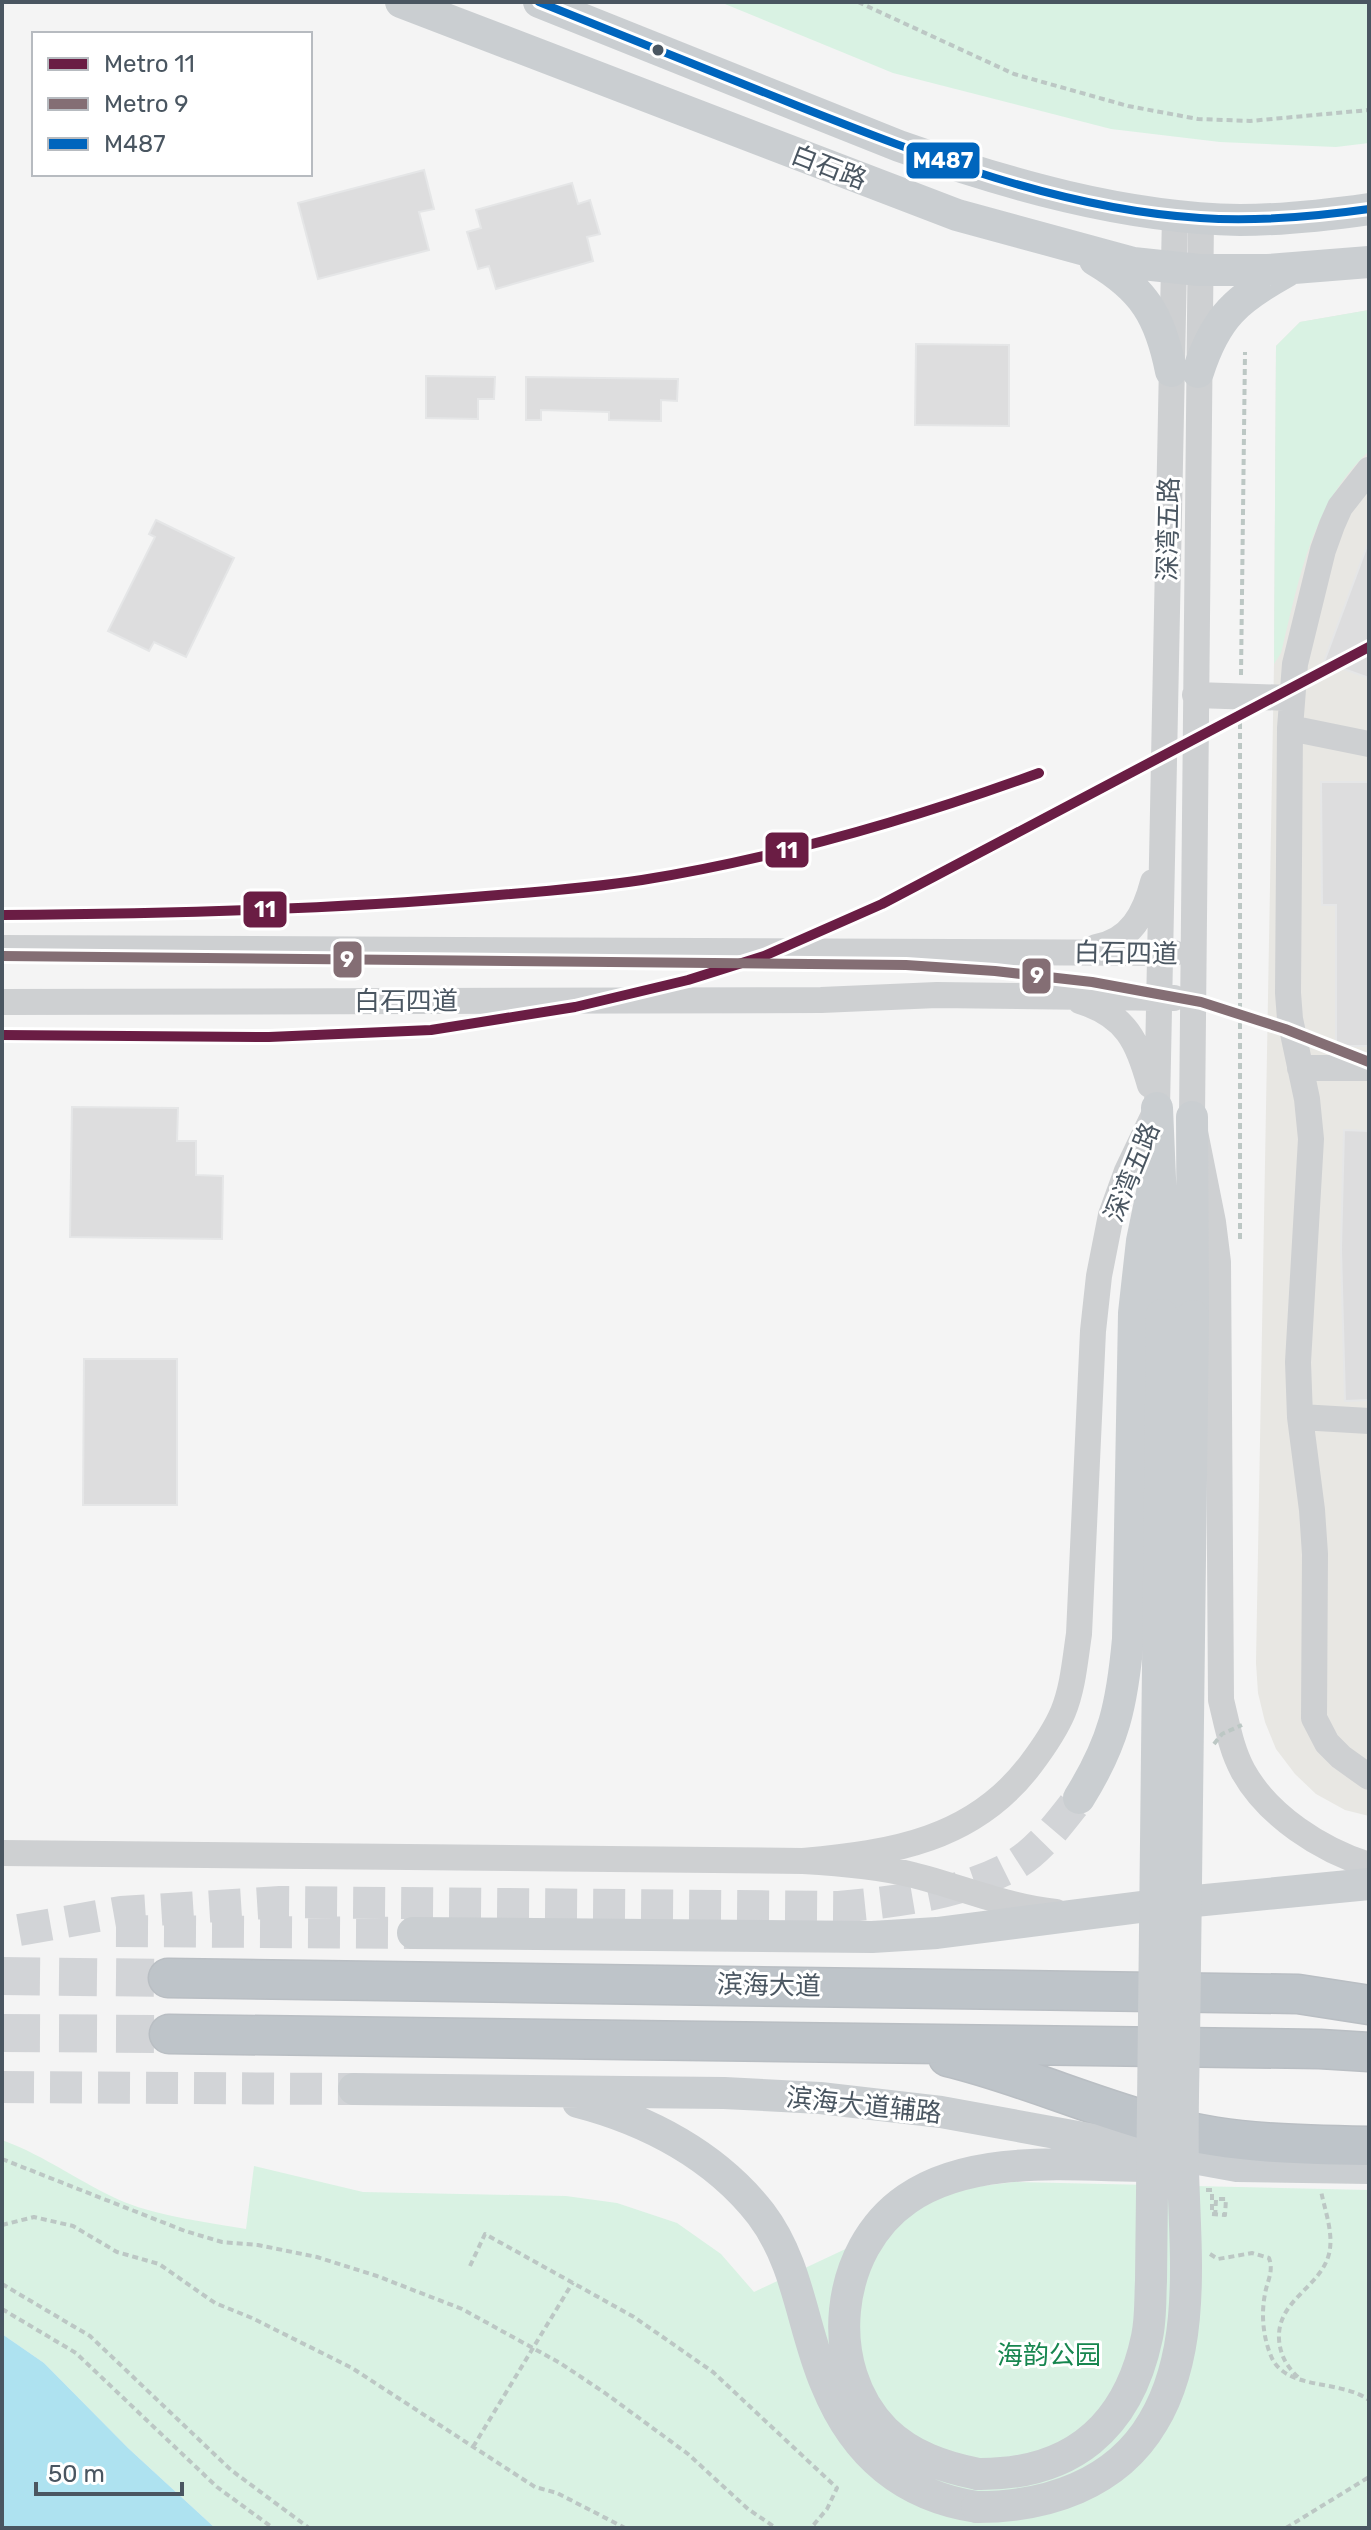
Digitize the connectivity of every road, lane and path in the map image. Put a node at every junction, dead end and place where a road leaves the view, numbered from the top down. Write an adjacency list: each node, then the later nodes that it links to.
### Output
1 (401, 2): 7 (main road, 白石路)
2 (539, 2): 6 (main road, 白石路)
3 (858, 2): 4 (path)
4 (1369, 110)
5 (1369, 209): 6 (main road, 白石路)
6 (1188, 216): 9 (street, 深湾五路)
7 (1075, 248): 9 (main road, 白石路); 12 (main road)
8 (1369, 262): 10 (main road, 白石路)
9 (1186, 268): 10 (main road, 白石路); 12 (street, 深湾五路)
10 (1291, 268): 12 (main road)
11 (1245, 352): 15 (path)
12 (1184, 372): 14 (street, 深湾五路); 19 (street, 深湾五路)
13 (1369, 470): 16 (street)
14 (1195, 695): 15 (street); 23 (street, 深湾五路)
15 (1240, 696): 16 (street); 33 (path)
16 (1292, 698): 17 (street)
17 (1290, 728): 18 (street); 28 (street)
18 (1363, 742)
19 (1161, 851): 21 (street); 22 (street, 深湾五路)
20 (2, 948): 21 (street, 白石四道)
21 (1072, 952): 22 (street, 白石四道)
22 (1160, 953): 23 (street, 白石四道); 25 (street, 深湾五路)
23 (1194, 953): 26 (street, 深湾五路)
24 (1066, 996): 25 (street, 白石四道); 27 (street, 白石四道); 30 (street)
25 (1159, 998): 26 (street, 白石四道); 30 (street, 深湾五路)
26 (1193, 999): 31 (street, 深湾五路)
27 (2, 1002)
28 (1300, 1068): 29 (street); 35 (street)
29 (1369, 1068)
30 (1157, 1108): 32 (main road); 40 (street, 深湾五路)
31 (1192, 1117): 34 (main road); 41 (street, 深湾五路)
32 (1159, 1159): 34 (main road); 38 (main road)
33 (1240, 1239)
34 (1178, 1316): 51 (main road, bridge); 55 (main road, bridge)
35 (1300, 1417): 36 (street); 37 (street)
36 (1369, 1421)
37 (1369, 1777)
38 (1079, 1798)
39 (2, 1853): 40 (street)
40 (803, 1861): 43 (street)
41 (1369, 1865)
42 (1369, 1884): 43 (main road)
43 (1080, 1915): 44 (main road)
44 (413, 1933)
45 (168, 1978): 46 (highway, 滨海大道)
46 (1369, 2005)
47 (169, 2034): 48 (highway)
48 (874, 2042): 49 (highway); 52 (highway)
49 (1369, 2052)
50 (354, 2089): 51 (main road, 滨海大道辅路)
51 (512, 2091): 55 (main road, 滨海大道辅路)
52 (1369, 2146)
53 (2, 2159): 64 (path)
54 (1369, 2168): 55 (main road, 滨海大道辅路)
55 (1229, 2178): 57 (path)
56 (1321, 2191): 65 (path)
57 (1215, 2219)
58 (2, 2225): 67 (path)
59 (1208, 2252): 65 (path)
60 (470, 2266): 61 (path)
61 (573, 2282): 64 (path); 73 (path)
62 (2, 2284): 70 (path)
63 (2, 2309): 69 (path)
64 (533, 2348): 67 (path); 72 (path)
65 (1301, 2380): 66 (path)
66 (1369, 2400)
67 (473, 2447): 71 (path)
68 (1369, 2477): 74 (path)
69 (273, 2528)
70 (309, 2528)
71 (625, 2528)
72 (776, 2528)
73 (811, 2528)
74 (1286, 2528)

